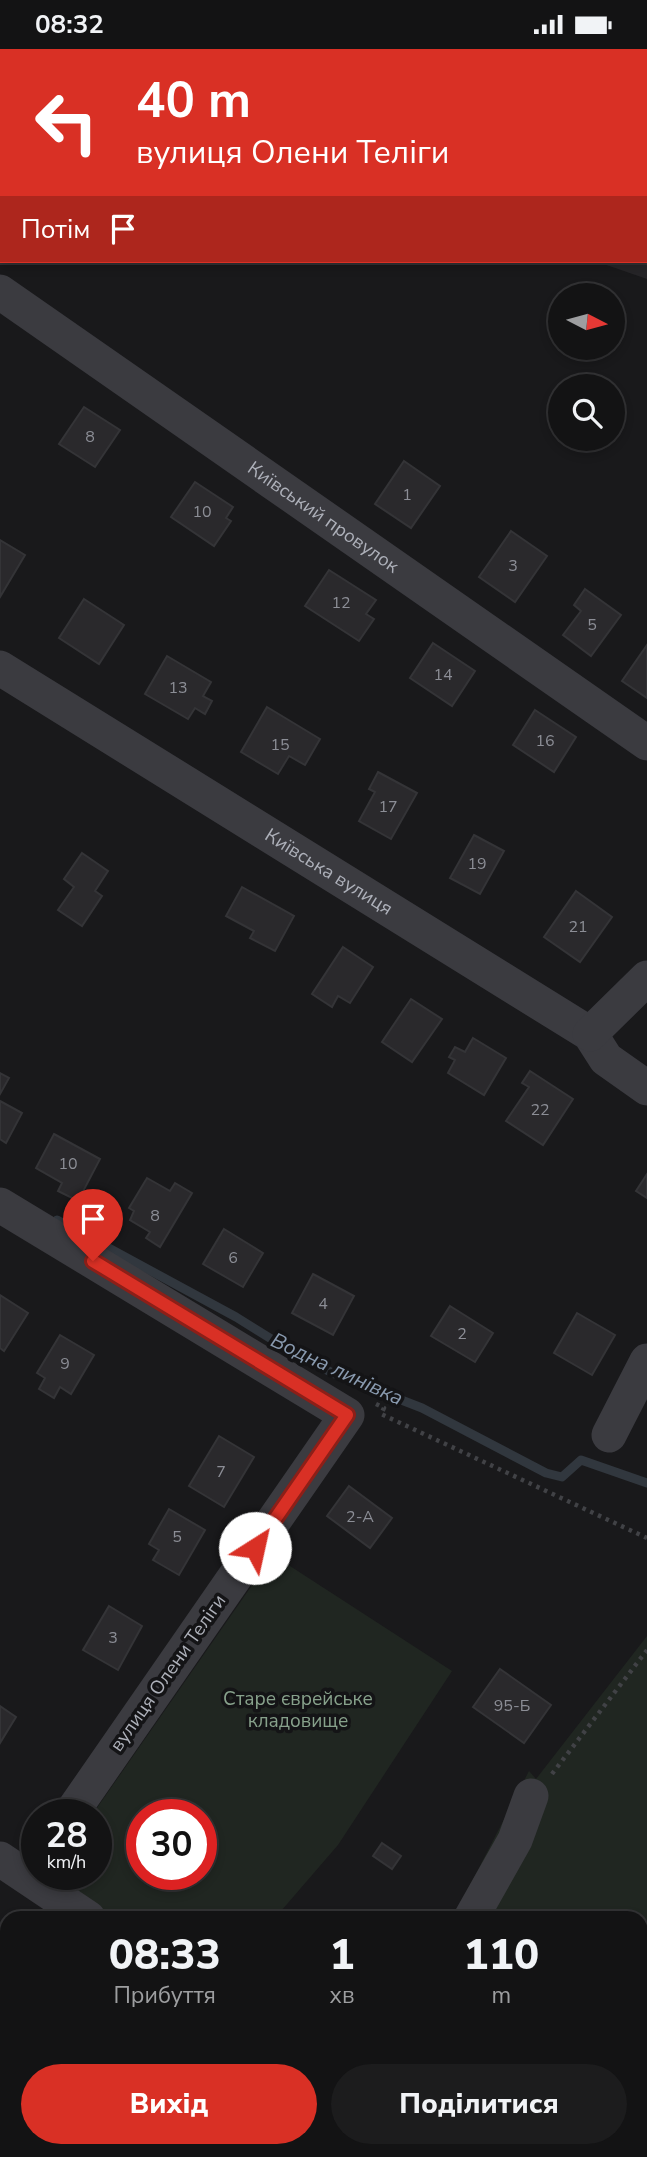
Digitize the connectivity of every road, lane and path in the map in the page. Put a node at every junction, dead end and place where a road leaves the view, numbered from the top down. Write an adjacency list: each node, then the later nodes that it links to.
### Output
1 (0, 292): 3 (street, Київський провулок)
2 (0, 669): 5 (street, Київська вулиця)
3 (647, 743)
4 (647, 978): 5 (street)
5 (590, 1034): 6 (street, Київська вулиця)
6 (647, 1088)
7 (0, 1205): 9 (street)
8 (647, 1361): 10 (street)
9 (347, 1415): 11 (path); 14 (street, вулиця Олени Теліги)
10 (609, 1435)
11 (647, 1538)
12 (647, 1650): 13 (path)
13 (531, 1796): 17 (street)
14 (81, 1799)
15 (52, 1890): 16 (street)
16 (79, 1911)
17 (475, 1911)

